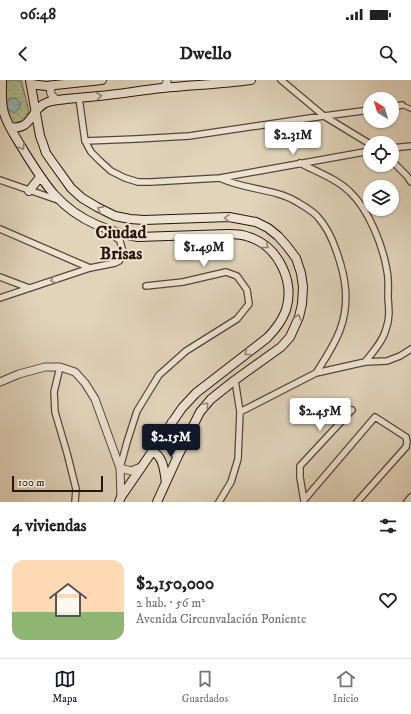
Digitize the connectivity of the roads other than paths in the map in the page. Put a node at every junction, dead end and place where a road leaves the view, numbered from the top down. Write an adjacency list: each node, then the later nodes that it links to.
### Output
1 (2, 80): 12 (main road)
2 (102, 80): 8 (main road)
3 (167, 80): 9 (street)
4 (251, 80): 6 (main road)
5 (281, 80): 19 (street)
6 (232, 81): 9 (main road)
7 (30, 82): 8 (main road); 16 (main road)
8 (53, 85): 11 (street)
9 (163, 88): 10 (main road, one-way to 9)
10 (79, 98): 11 (main road); 21 (street)
11 (57, 100): 16 (main road)
12 (1, 101): 18 (main road)
13 (399, 106): 14 (street)
14 (402, 106): 15 (street)
15 (411, 109)
16 (36, 111): 20 (main road); 45 (main road, one-way to 16)
17 (363, 111): 19 (street)
18 (2, 113): 20 (main road)
19 (324, 116): 21 (street); 22 (street)
20 (10, 127): 28 (main road, one-way to 28)
21 (85, 140): 29 (street)
22 (363, 140)
23 (411, 146): 24 (street)
24 (399, 147)
25 (363, 152): 26 (street)
26 (300, 163): 29 (street); 42 (street)
27 (399, 168): 31 (street)
28 (40, 177): 32 (main road); 33 (main road)
29 (220, 178): 44 (street)
30 (0, 180): 32 (street)
31 (411, 182)
32 (29, 191): 33 (street)
33 (58, 200): 35 (main road)
34 (0, 229): 36 (street)
35 (107, 230): 36 (street); 49 (main road, one-way to 49)
36 (90, 268): 39 (street, one-way to 39)
37 (0, 277): 39 (street)
38 (146, 286): 52 (street)
39 (30, 288): 40 (street)
40 (0, 298)
41 (411, 349): 42 (street)
42 (365, 362): 44 (street)
43 (60, 367): 46 (street); 52 (street); 58 (street)
44 (316, 373): 48 (street)
45 (235, 380): 48 (street); 51 (main road, one-way to 45)
46 (0, 382)
47 (352, 410): 57 (street)
48 (240, 412): 60 (street)
49 (172, 422): 50 (main road); 51 (main road)
50 (152, 451): 53 (main road); 54 (main road)
51 (177, 458): 54 (main road)
52 (120, 468): 53 (street); 56 (street)
53 (141, 468): 56 (main road)
54 (166, 482): 59 (main road)
55 (411, 497): 62 (street)
56 (120, 500)
57 (305, 501): 61 (street)
58 (75, 502)
59 (157, 502)
60 (219, 502)
61 (357, 502)
62 (406, 502)

